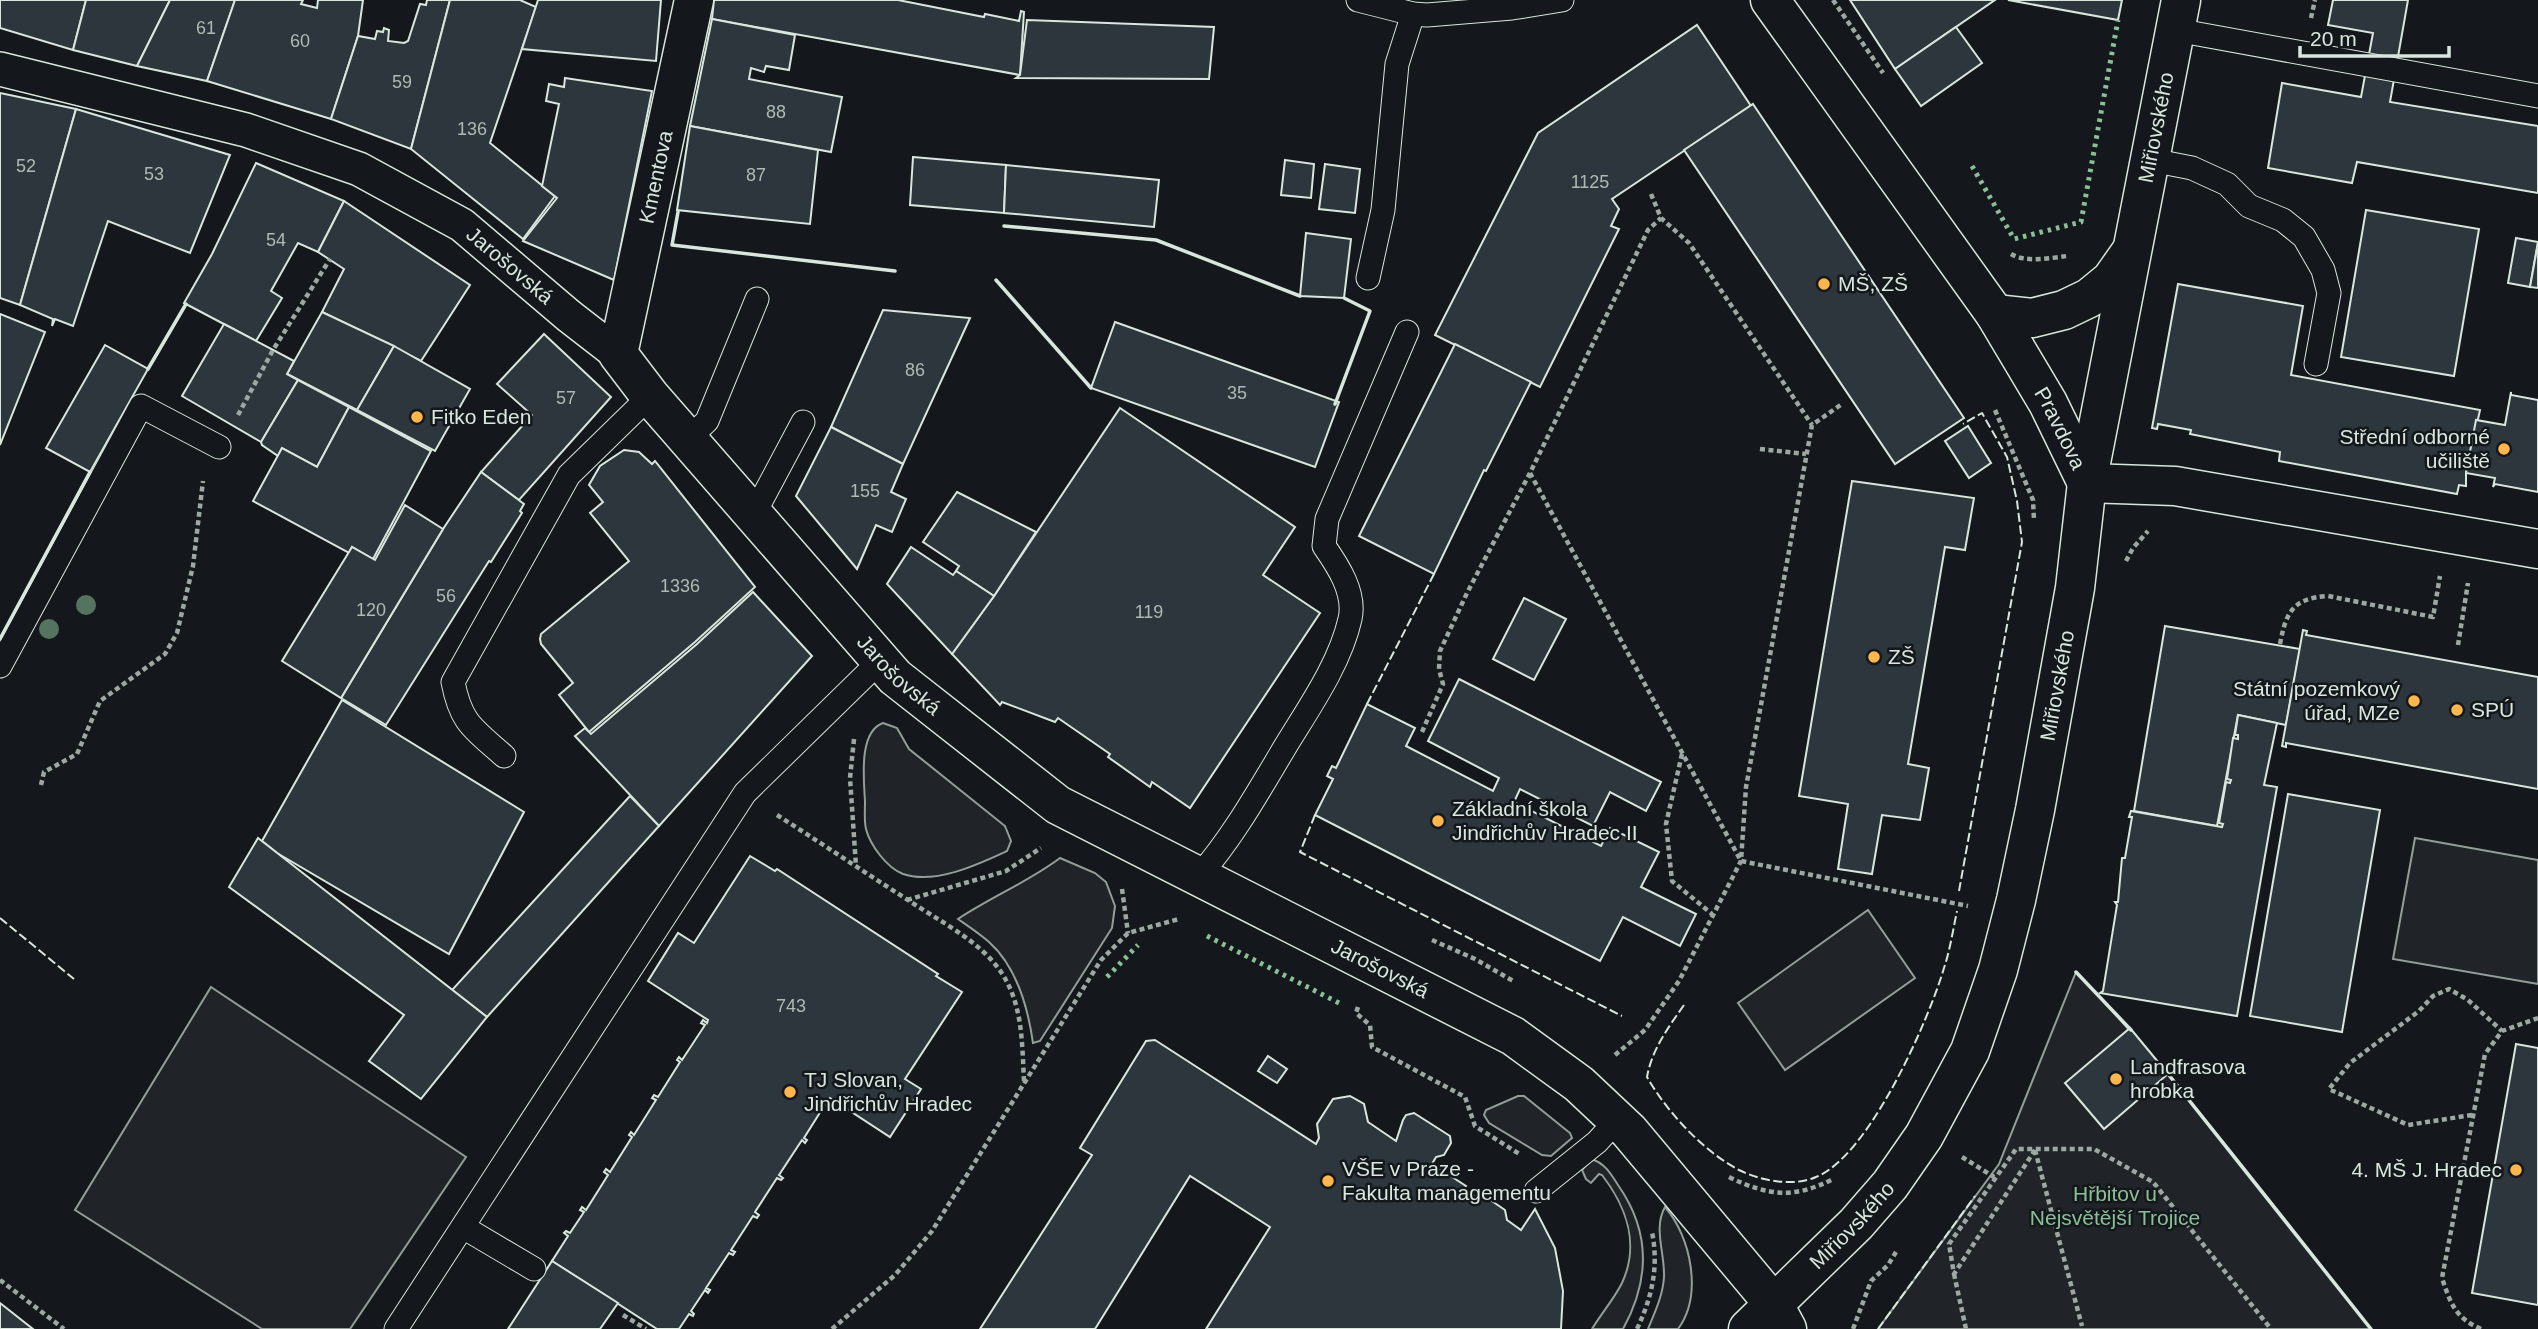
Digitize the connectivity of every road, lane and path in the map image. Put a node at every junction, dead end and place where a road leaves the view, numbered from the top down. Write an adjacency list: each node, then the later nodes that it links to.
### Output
1 (694, 0): 20 (street, Kmentova)
2 (1358, 0): 5 (lane)
3 (1562, 0): 5 (lane)
4 (1770, 0): 18 (street, Pravdova)
5 (1408, 7): 16 (lane)
6 (2179, 15): 8 (lane); 9 (street, Miřiovského)
7 (0, 69): 20 (street, Jarošovská)
8 (2538, 96)
9 (2151, 160): 12 (street, Miřiovského); 21 (lane)
10 (1651, 194): 11 (path)
11 (1661, 218): 26 (path); 31 (path)
12 (2133, 249): 18 (street); 32 (street, Miřiovského)
13 (2076, 250): 14 (path)
14 (2014, 256)
15 (330, 259): 28 (path)
16 (1368, 278)
17 (757, 299): 27 (lane)
18 (1996, 314): 32 (street, Pravdova)
19 (1408, 332): 52 (lane)
20 (618, 354): 22 (street, Jarošovská)
21 (2316, 364)
22 (650, 396): 27 (street, Jarošovská); 46 (lane)
23 (1842, 404): 26 (path)
24 (1994, 407): 34 (path)
25 (803, 422): 33 (lane)
26 (1812, 425): 30 (path)
27 (688, 439): 33 (street, Jarošovská)
28 (219, 447): 42 (lane); 47 (path)
29 (1760, 449): 30 (path)
30 (1806, 454): 50 (path)
31 (1530, 473): 44 (path); 45 (path)
32 (2087, 483): 36 (street, Pravdova); 78 (street, Miřiovského)
33 (754, 514): 43 (street, Jarošovská)
34 (2034, 522)
35 (2157, 526): 37 (path)
36 (2538, 549)
37 (2124, 565)
38 (2440, 576): 40 (path)
39 (2479, 585): 41 (path)
40 (2280, 644)
41 (2458, 645)
42 (0, 666)
43 (871, 670): 48 (lane); 51 (path); 52 (street, Jarošovská)
44 (1422, 732)
45 (1682, 753): 50 (path); 56 (path)
46 (504, 756)
47 (41, 785)
48 (744, 793): 51 (path); 72 (lane)
49 (1044, 846): 54 (path)
50 (1741, 861): 55 (path); 56 (path)
51 (856, 866): 54 (path)
52 (1199, 876): 65 (street, Jarošovská)
53 (1121, 883): 58 (path)
54 (907, 900): 63 (path)
55 (1972, 907)
56 (1712, 914): 62 (path)
57 (1188, 916): 58 (path)
58 (1128, 933): 63 (path)
59 (1360, 1003): 68 (path)
60 (2538, 1017): 61 (path)
61 (2502, 1031): 64 (path); 64 (path)
62 (1615, 1055)
63 (1024, 1082): 83 (path)
64 (2472, 1115): 88 (path)
65 (1617, 1120): 68 (lane); 78 (street, Jarošovská)
66 (2035, 1150): 69 (path); 75 (path); 79 (path); 87 (path)
67 (1958, 1155): 69 (path)
68 (1556, 1176): 70 (lane)
69 (1994, 1178): 75 (path)
70 (1536, 1191)
71 (1651, 1226): 84 (path)
72 (463, 1227): 74 (lane); 81 (lane)
73 (1888, 1265): 85 (path)
74 (534, 1269)
75 (1954, 1274): 86 (path)
76 (0, 1280): 80 (path)
77 (623, 1315): 82 (path)
78 (1769, 1320)
79 (2082, 1326)
80 (64, 1329)
81 (396, 1329)
82 (646, 1329)
83 (832, 1329)
84 (1637, 1329)
85 (1853, 1329)
86 (1966, 1329)
87 (2271, 1329)
88 (2481, 1329)

